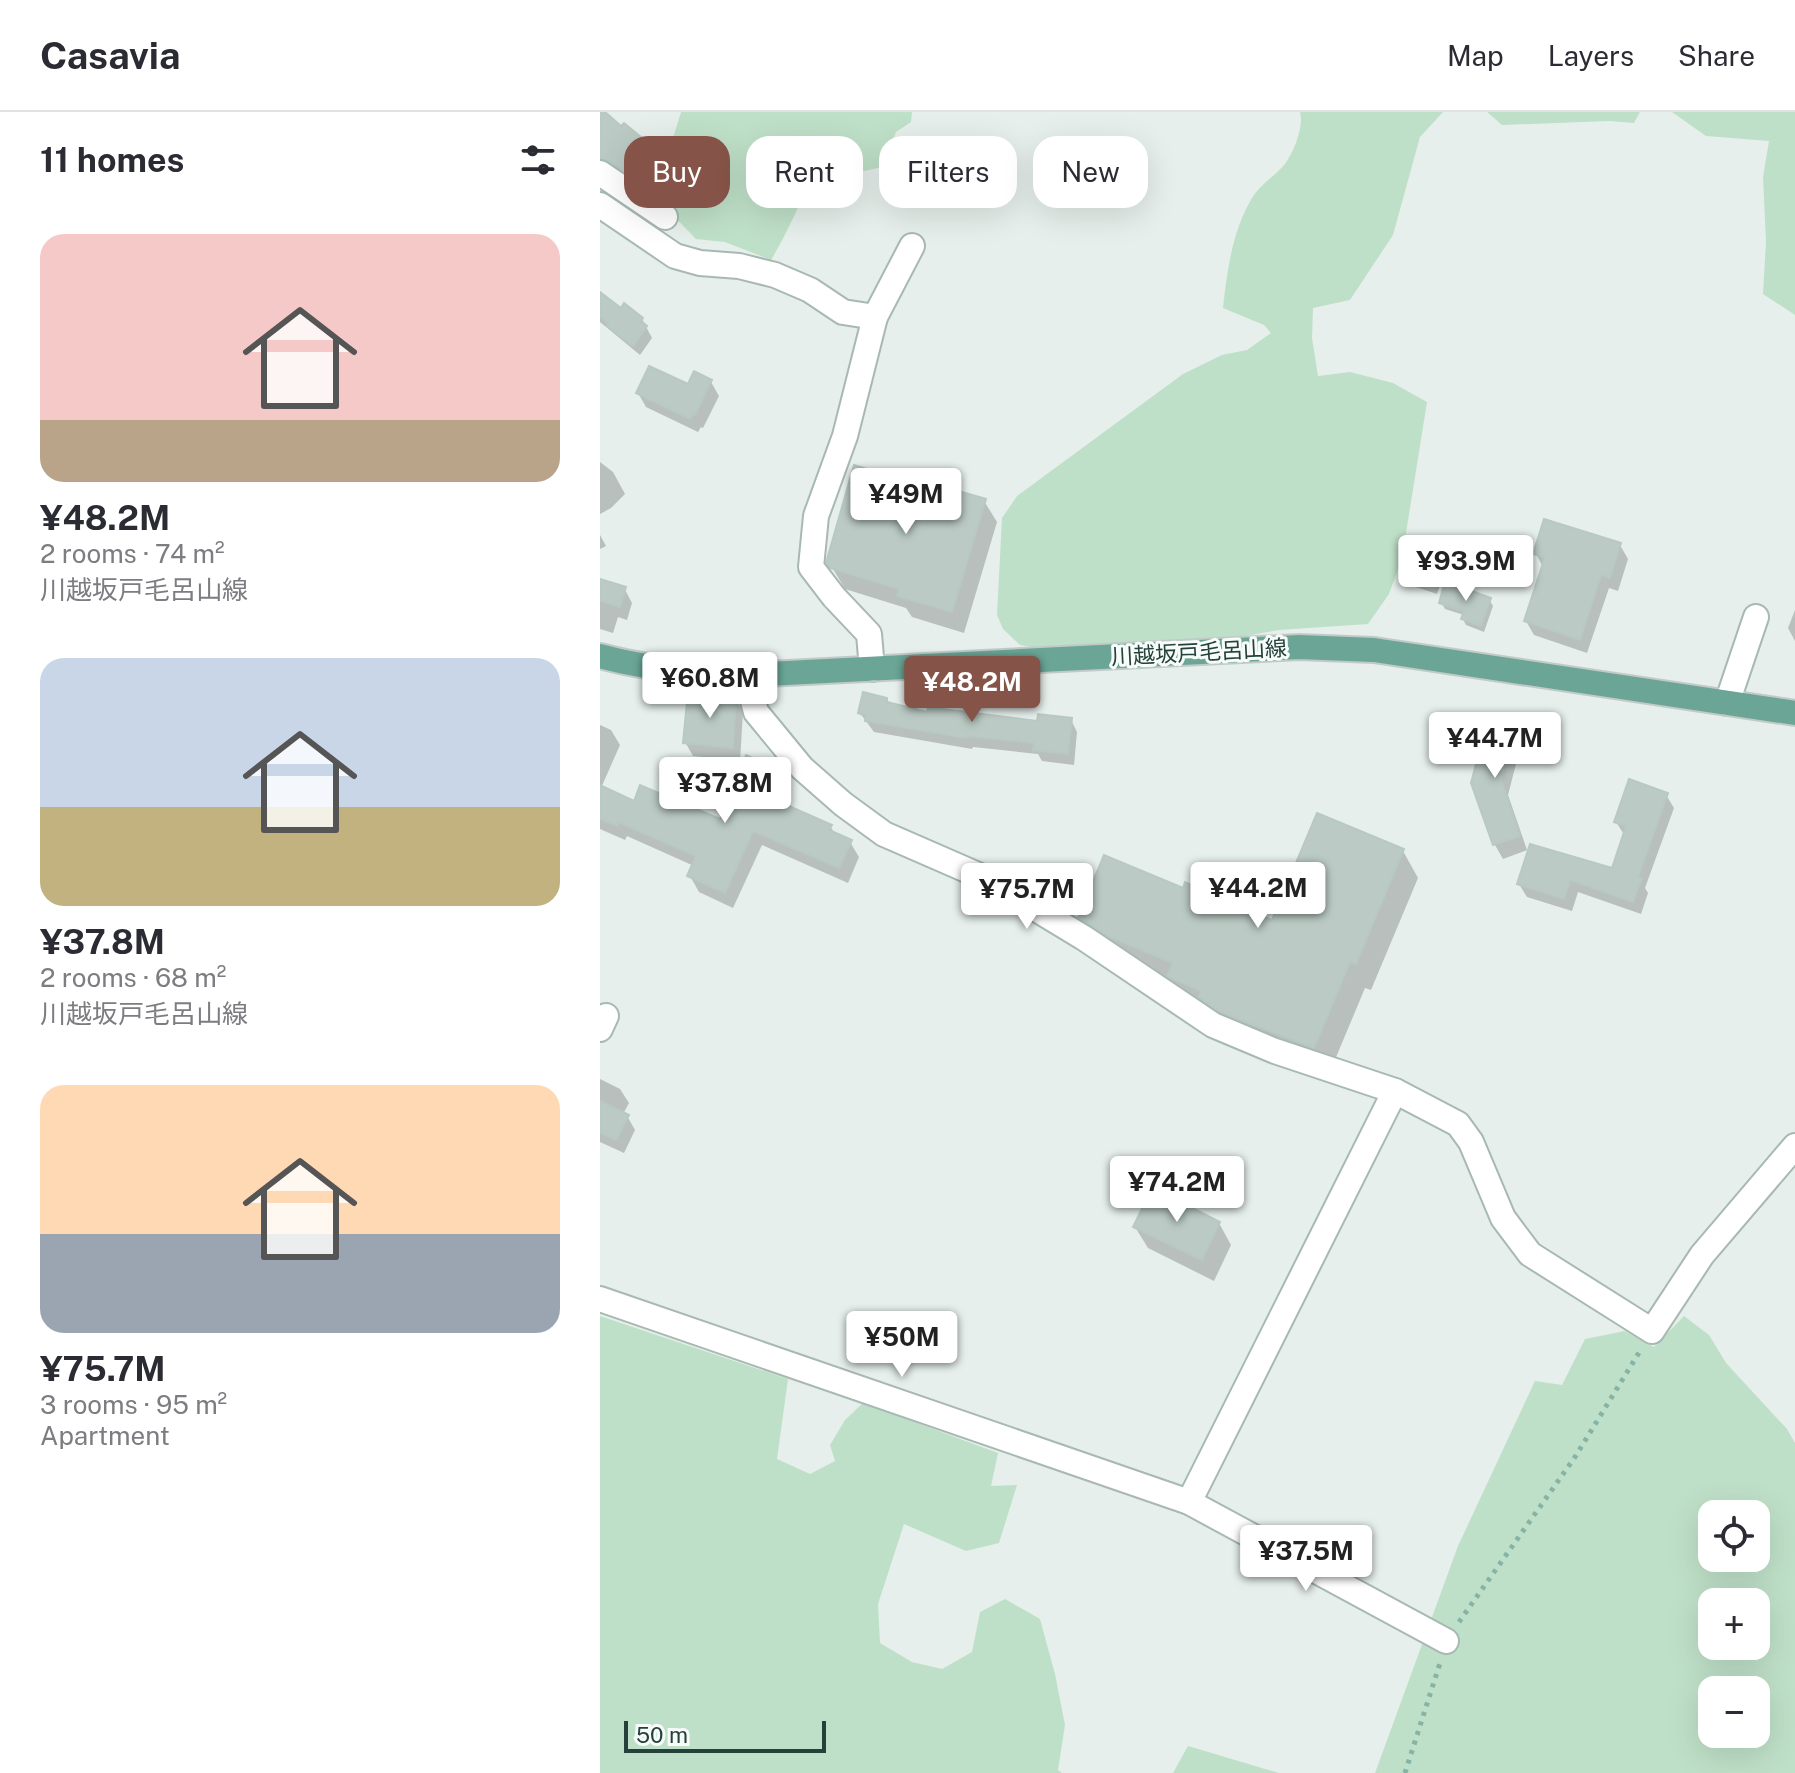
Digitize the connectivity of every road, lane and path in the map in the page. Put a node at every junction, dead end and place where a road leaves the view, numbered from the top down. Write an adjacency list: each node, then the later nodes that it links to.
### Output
1 (600, 173): 3 (street)
2 (600, 205): 5 (street)
3 (665, 217)
4 (912, 246): 5 (street)
5 (875, 317): 8 (street)
6 (1756, 617): 10 (street)
7 (600, 656): 9 (main road, 川越坂戸毛呂山線)
8 (872, 669): 9 (main road, 川越坂戸毛呂山線); 10 (main road, 川越坂戸毛呂山線)
9 (746, 675): 12 (street)
10 (1727, 703): 11 (main road, 川越坂戸毛呂山線)
11 (1795, 713)
12 (1395, 1091): 15 (street); 16 (street)
13 (1795, 1146): 15 (street)
14 (600, 1299): 16 (street)
15 (1652, 1331): 17 (path)
16 (1189, 1502): 17 (street)
17 (1446, 1641): 18 (path)
18 (1405, 1773)

